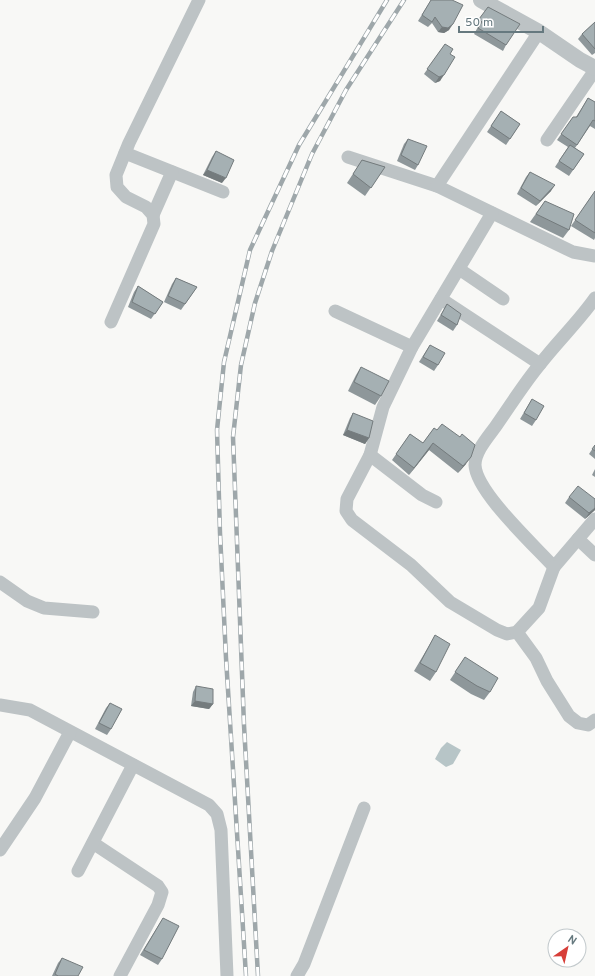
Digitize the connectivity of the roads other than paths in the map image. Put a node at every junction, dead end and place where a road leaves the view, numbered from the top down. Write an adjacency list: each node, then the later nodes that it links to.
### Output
1 (199, 0): 7 (street)
2 (481, 0): 3 (street)
3 (498, 4): 4 (street)
4 (539, 32): 5 (street); 10 (street)
5 (595, 69): 6 (street)
6 (548, 140)
7 (125, 153): 9 (street); 13 (street)
8 (348, 157): 10 (street)
9 (172, 172): 11 (street); 13 (street)
10 (437, 186): 12 (street)
11 (222, 192)
12 (492, 214): 14 (street); 15 (street)
13 (153, 215): 20 (street)
14 (595, 256)
15 (459, 269): 17 (street); 18 (street)
16 (595, 298): 22 (street)
17 (441, 299): 21 (street); 22 (street)
18 (503, 299)
19 (334, 311): 21 (street)
20 (111, 322)
21 (412, 347): 23 (street)
22 (540, 364): 28 (street)
23 (370, 455): 24 (street); 31 (street)
24 (436, 502)
25 (595, 519): 26 (street)
26 (578, 538): 27 (street); 28 (street)
27 (595, 555)
28 (554, 567): 31 (street)
29 (0, 582): 30 (street)
30 (92, 612)
31 (518, 632): 33 (street)
32 (0, 705): 34 (street)
33 (595, 720)
34 (70, 732): 35 (street); 38 (street)
35 (133, 765): 37 (street); 41 (street)
36 (364, 808): 42 (street)
37 (93, 843): 39 (street); 40 (street)
38 (0, 850)
39 (78, 871)
40 (120, 976)
41 (227, 976)
42 (298, 976)

